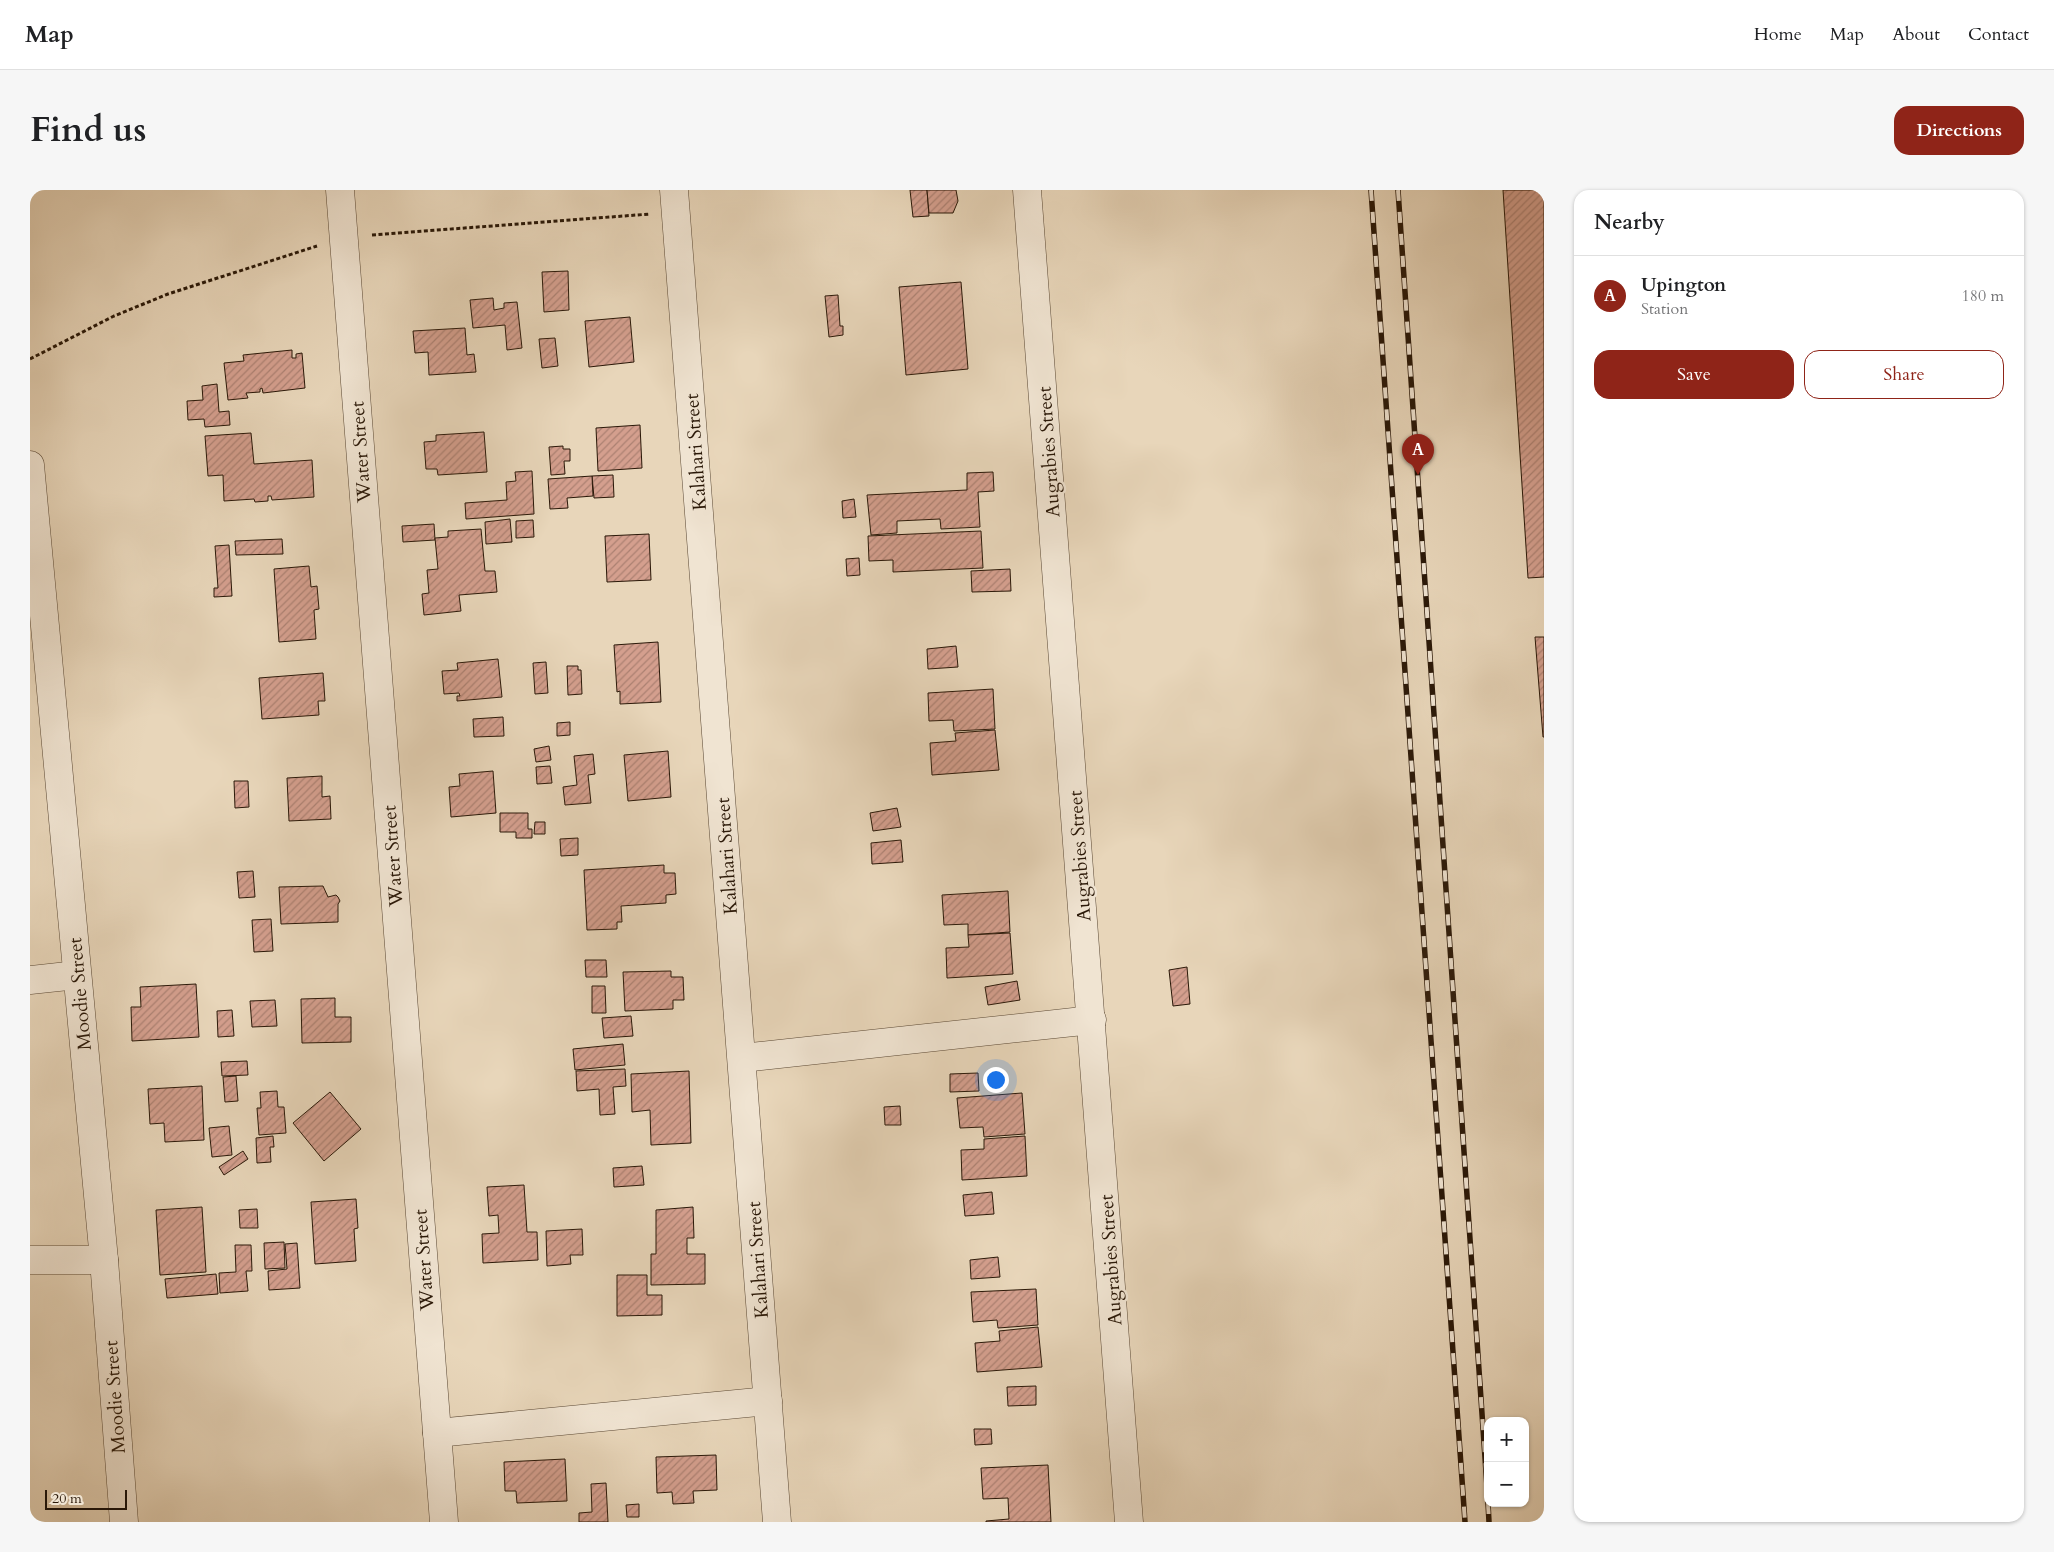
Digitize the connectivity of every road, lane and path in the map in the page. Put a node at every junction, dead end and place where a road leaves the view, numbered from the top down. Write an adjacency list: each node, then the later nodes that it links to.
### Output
1 (340, 190): 12 (street, Water Street)
2 (674, 190): 8 (street, Kalahari Street)
3 (1027, 190): 7 (street, Augrabies Street)
4 (30, 465): 5 (street, Moodie Street)
5 (77, 975): 6 (street); 10 (street, Moodie Street)
6 (30, 980)
7 (1092, 1020): 8 (street); 16 (street, Augrabies Street)
8 (742, 1058): 11 (street, Kalahari Street)
9 (30, 1260): 10 (street)
10 (104, 1260): 13 (street, Moodie Street)
11 (768, 1401): 12 (street); 15 (street, Kalahari Street)
12 (437, 1432): 14 (street, Water Street)
13 (124, 1522)
14 (444, 1522)
15 (777, 1522)
16 (1129, 1522)

